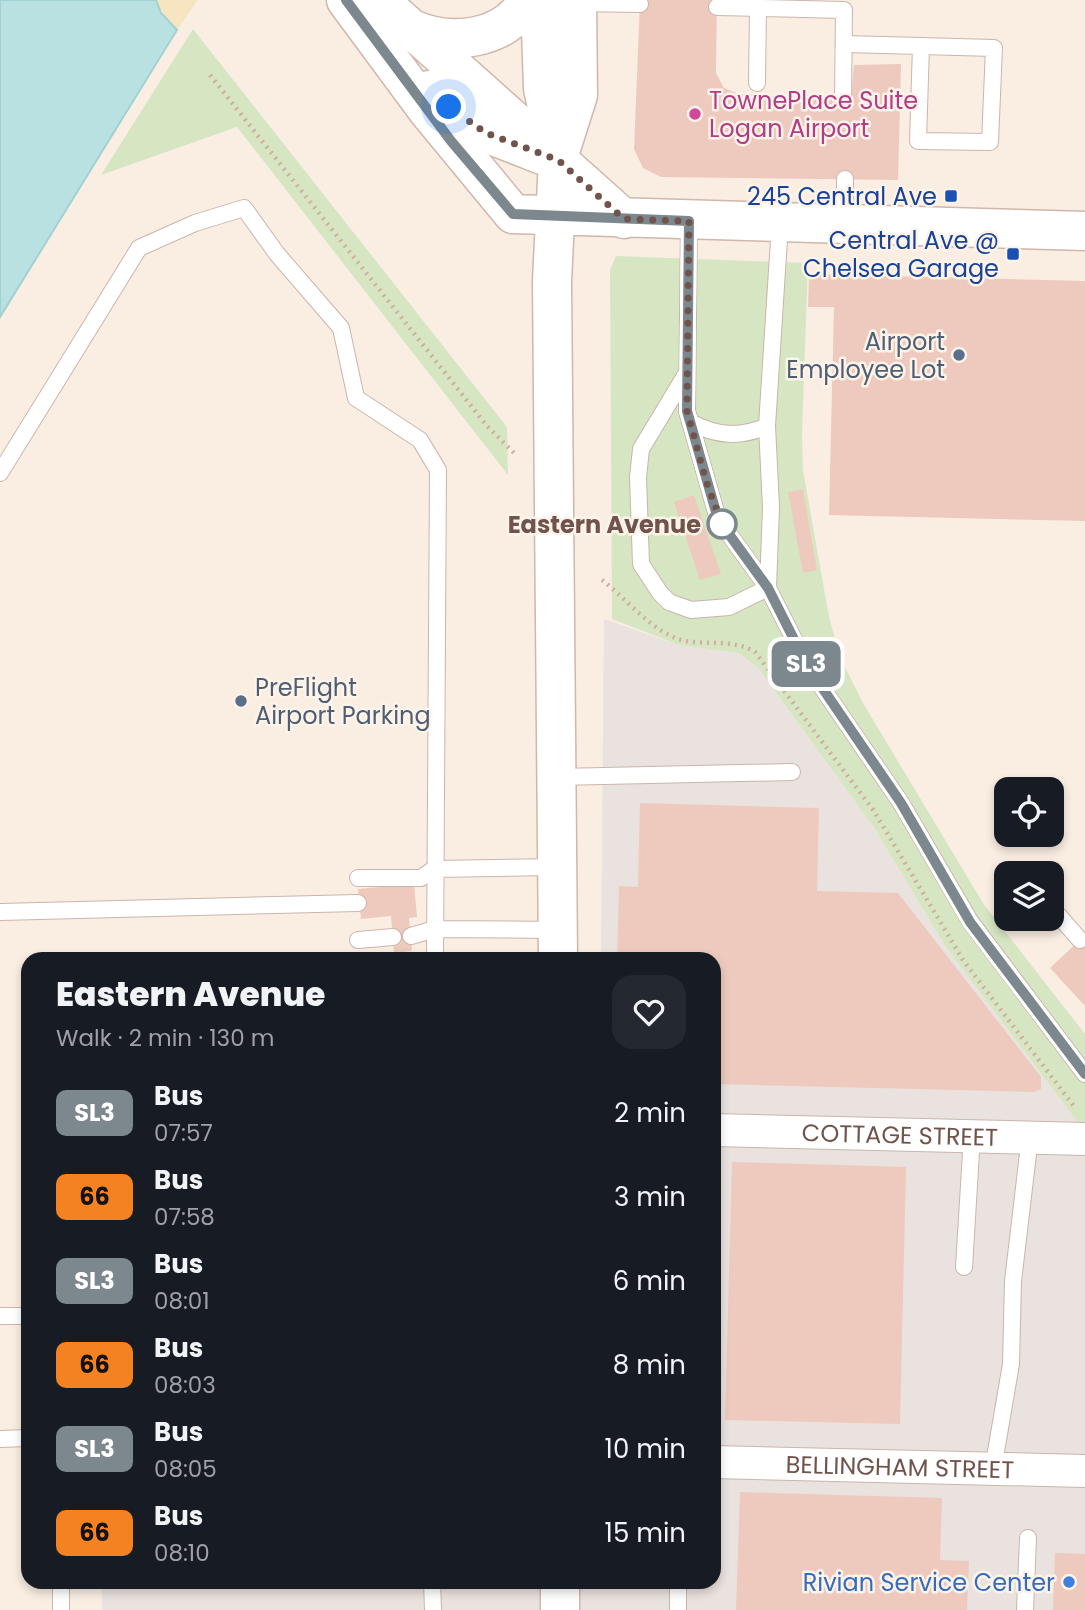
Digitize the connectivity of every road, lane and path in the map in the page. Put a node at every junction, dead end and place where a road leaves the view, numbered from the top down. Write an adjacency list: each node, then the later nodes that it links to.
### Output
1 (346, 0): 10 (main road)
2 (379, 0): 9 (main road)
3 (528, 0): 9 (main road)
4 (540, 0): 16 (main road)
5 (577, 1): 6 (lane); 16 (main road)
6 (640, 4)
7 (717, 6): 8 (lane)
8 (758, 8): 11 (lane); 14 (lane)
9 (409, 28): 16 (main road)
10 (372, 37): 16 (main road); 18 (main road)
11 (844, 44): 12 (lane); 15 (lane)
12 (921, 46): 12 (lane)
13 (210, 75): 27 (path)
14 (757, 83)
15 (843, 100)
16 (558, 160): 18 (main road); 19 (main road)
17 (845, 179): 22 (lane)
18 (555, 216): 19 (main road); 32 (main road)
19 (624, 219): 20 (main road)
20 (689, 221): 21 (main road); 24 (lane)
21 (780, 224): 22 (main road); 26 (lane)
22 (845, 225): 23 (main road)
23 (1085, 232)
24 (687, 374): 25 (lane); 30 (lane)
25 (690, 422): 26 (lane); 30 (lane)
26 (767, 426): 30 (lane)
27 (515, 454)
28 (0, 473): 34 (lane)
29 (602, 580): 47 (path)
30 (768, 588): 46 (lane)
31 (792, 772): 32 (lane)
32 (558, 778): 33 (main road)
33 (558, 867): 34 (lane); 44 (main road)
34 (434, 869): 35 (lane); 39 (lane)
35 (358, 878)
36 (358, 903): 37 (lane)
37 (0, 912)
38 (1064, 922): 43 (lane)
39 (435, 929): 40 (lane); 44 (lane); 45 (lane)
40 (411, 936)
41 (393, 937): 42 (lane)
42 (358, 940)
43 (1080, 940)
44 (558, 944)
45 (436, 952)
46 (1085, 1074)
47 (1083, 1127): 50 (street, COTTAGE STREET)
48 (721, 1130): 49 (street, COTTAGE STREET)
49 (972, 1136): 50 (street, COTTAGE STREET); 51 (lane)
50 (1030, 1137): 57 (lane)
51 (964, 1267)
52 (0, 1316): 53 (lane)
53 (21, 1316)
54 (21, 1438): 55 (lane)
55 (0, 1439)
56 (721, 1462): 57 (street, BELLINGHAM STREET)
57 (993, 1469): 58 (street, BELLINGHAM STREET)
58 (1085, 1471)
59 (1028, 1538): 68 (lane)
60 (61, 1589): 64 (lane)
61 (432, 1589): 65 (lane)
62 (560, 1589): 66 (main road)
63 (678, 1589): 67 (lane)
64 (61, 1610)
65 (433, 1610)
66 (560, 1610)
67 (678, 1610)
68 (1025, 1610)

